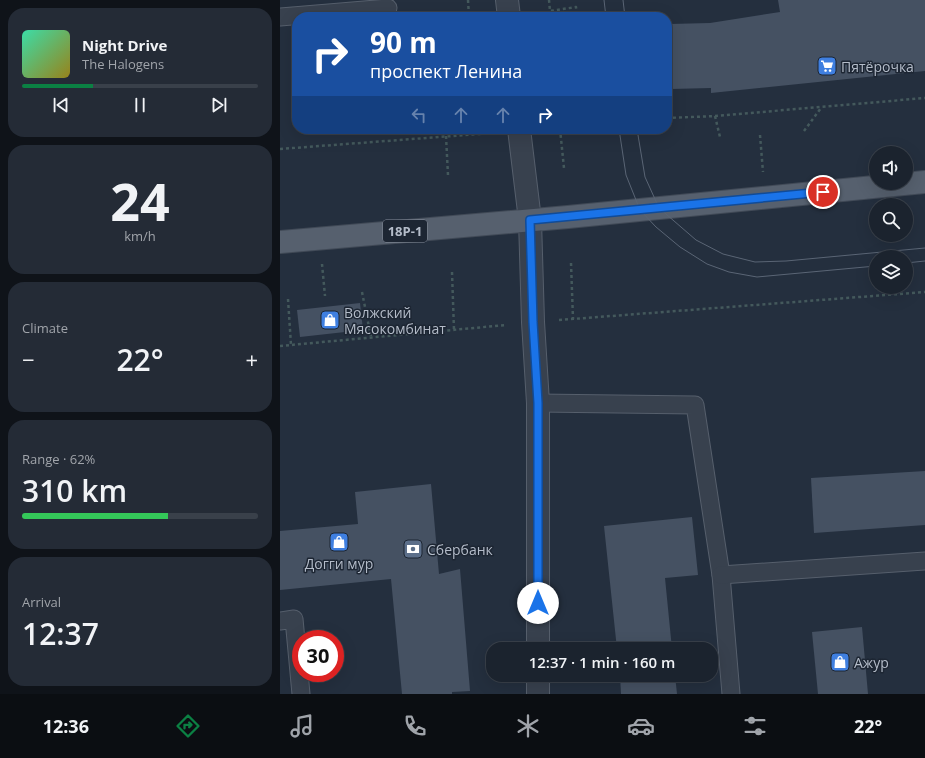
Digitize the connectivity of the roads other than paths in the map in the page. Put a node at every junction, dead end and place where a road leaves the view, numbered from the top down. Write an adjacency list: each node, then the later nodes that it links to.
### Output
1 (507, 0): 5 (street)
2 (348, 6): 3 (lane); 4 (lane)
3 (388, 8)
4 (311, 12)
5 (508, 12)
6 (292, 15): 7 (lane)
7 (280, 17)
8 (520, 134): 10 (street)
9 (925, 182): 10 (main road, 18Р-1)
10 (530, 220): 11 (main road, 18Р-1); 12 (street)
11 (280, 242)
12 (538, 403): 14 (lane); 16 (street)
13 (925, 561): 14 (lane)
14 (721, 575): 20 (lane)
15 (280, 621): 18 (lane)
16 (538, 642)
17 (538, 682): 19 (street)
18 (301, 694)
19 (538, 694)
20 (731, 694)

